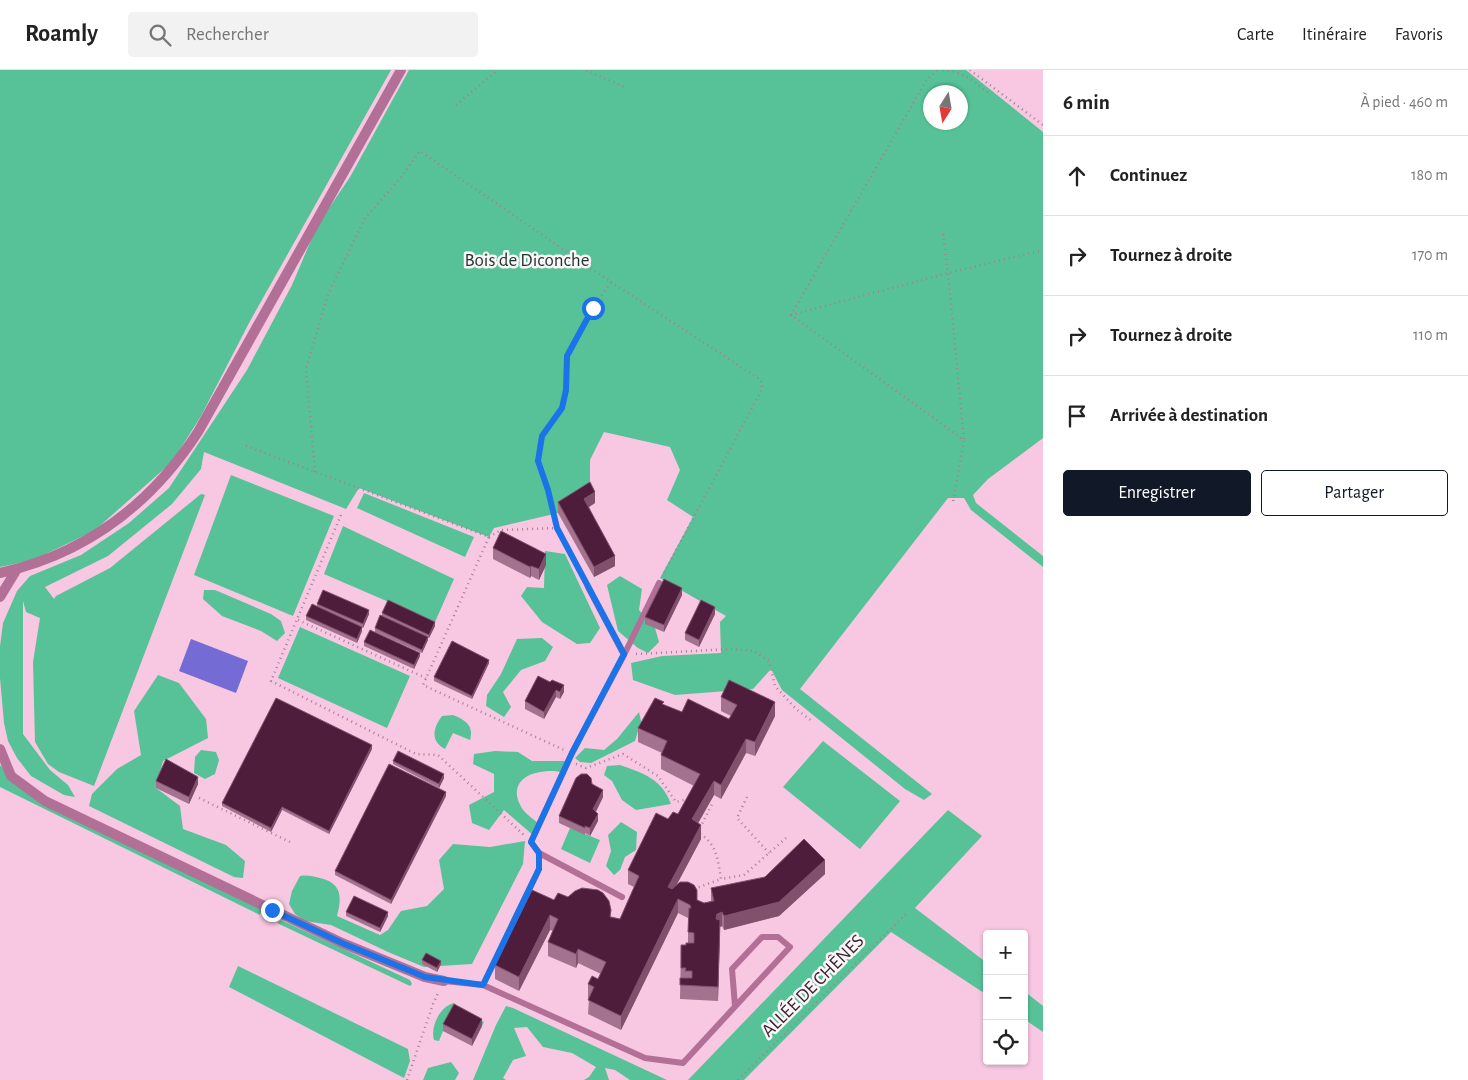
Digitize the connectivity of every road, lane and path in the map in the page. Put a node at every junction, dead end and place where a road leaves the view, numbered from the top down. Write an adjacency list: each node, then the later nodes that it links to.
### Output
1 (400, 70): 23 (street)
2 (498, 70): 9 (path)
3 (586, 70): 7 (path)
4 (938, 70): 15 (path)
5 (943, 70): 8 (path)
6 (970, 70): 10 (path)
7 (624, 87)
8 (991, 95)
9 (456, 105)
10 (1043, 125)
11 (943, 234): 13 (path)
12 (1043, 250): 13 (path)
13 (948, 273): 15 (path); 16 (path)
14 (611, 282): 18 (path); 21 (path); 25 (path)
15 (791, 314): 16 (path)
16 (964, 440): 19 (path)
17 (246, 446): 18 (path)
18 (315, 472): 22 (path)
19 (953, 502)
20 (341, 515): 28 (path)
21 (557, 528): 22 (path); 26 (path)
22 (488, 537): 30 (path)
23 (17, 569): 24 (street); 27 (street)
24 (0, 573)
25 (659, 583): 29 (lane)
26 (588, 586): 29 (lane)
27 (0, 597)
28 (297, 620): 30 (path); 41 (path)
29 (624, 654): 31 (path); 33 (lane)
30 (426, 678): 33 (path)
31 (812, 721)
32 (0, 749): 48 (street)
33 (572, 753): 34 (lane)
34 (568, 761): 37 (path); 41 (lane)
35 (747, 797): 43 (path)
36 (199, 798): 40 (path)
37 (691, 798)
38 (705, 802): 44 (path)
39 (786, 838): 43 (path)
40 (290, 842)
41 (531, 842): 42 (lane)
42 (539, 853): 46 (lane); 49 (lane)
43 (769, 853): 44 (path)
44 (721, 879): 45 (path)
45 (694, 889)
46 (622, 897)
47 (908, 912): 52 (path, ALLÉE DE CHÊNES)
48 (444, 981): 49 (lane); 51 (path)
49 (483, 985): 50 (lane)
50 (735, 1006): 50 (lane)
51 (407, 1080)
52 (738, 1080)

